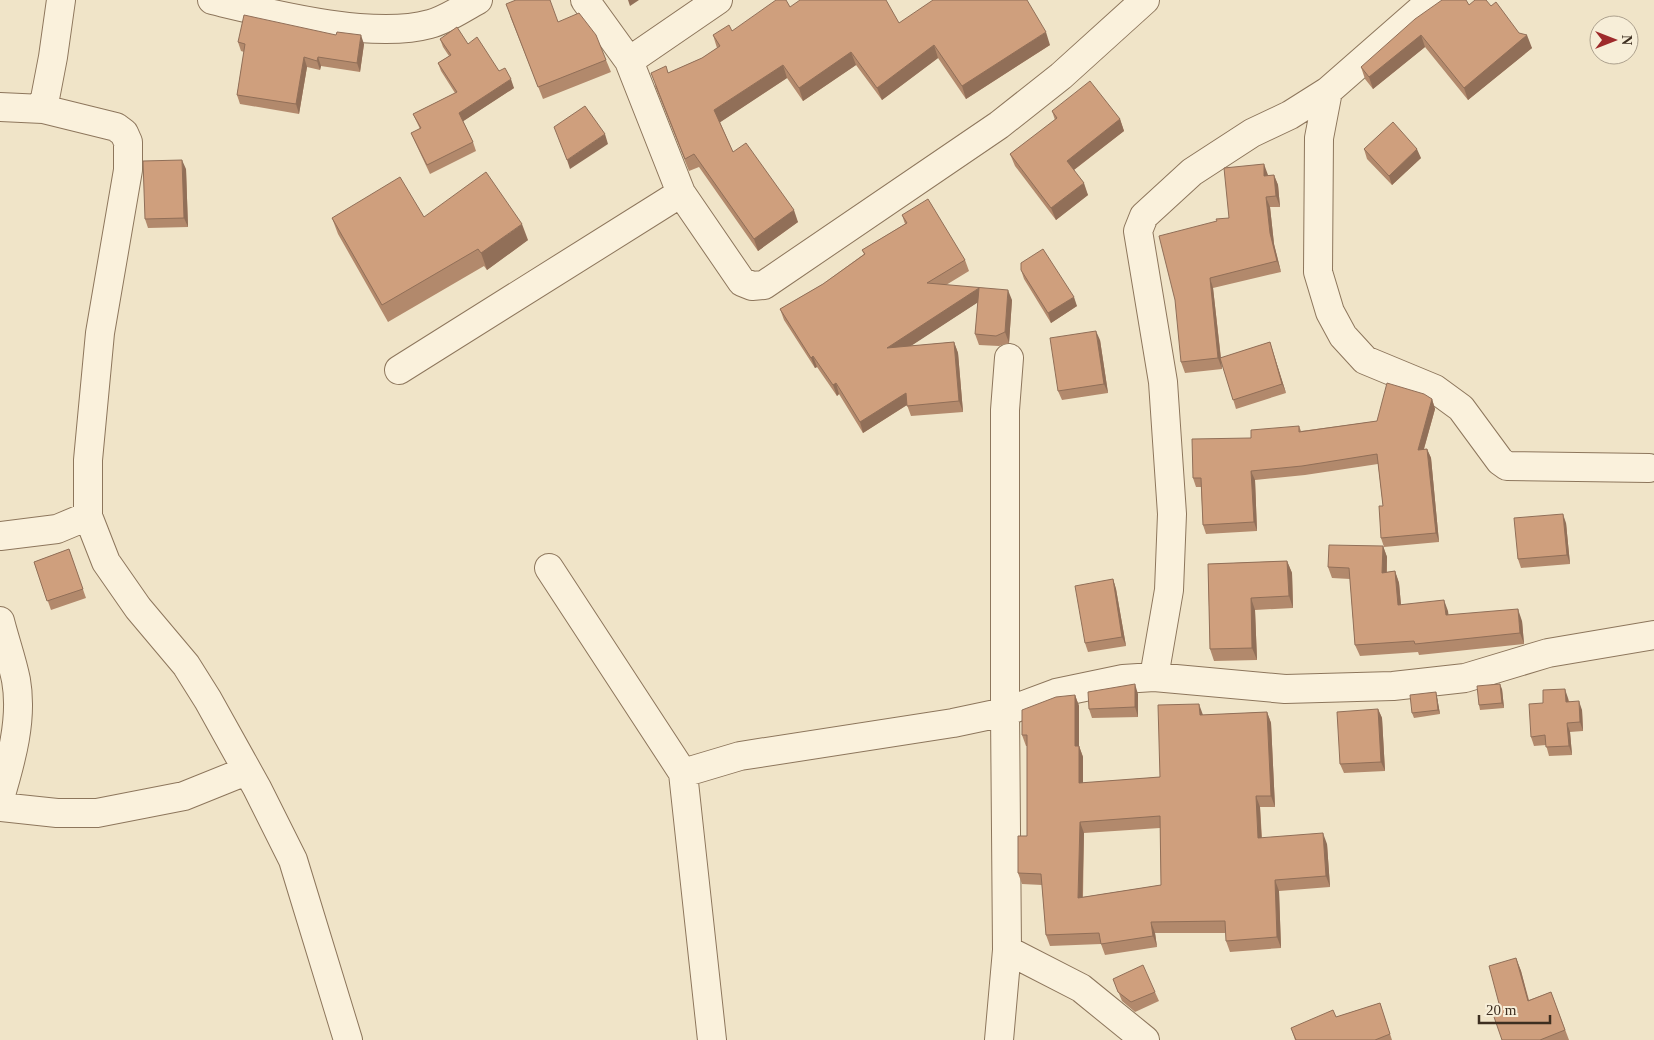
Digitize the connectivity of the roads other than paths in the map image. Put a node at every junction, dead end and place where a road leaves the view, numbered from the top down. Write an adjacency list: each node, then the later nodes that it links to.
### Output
1 (61, 0): 11 (street)
2 (212, 0): 3 (street)
3 (478, 0)
4 (585, 0): 8 (street)
5 (718, 0): 8 (street)
6 (1145, 0): 12 (street)
7 (1432, 0): 9 (street)
8 (629, 61): 12 (street)
9 (1328, 91): 15 (street); 21 (street)
10 (0, 107): 11 (street)
11 (43, 108): 16 (street)
12 (681, 193): 14 (street)
13 (1009, 358): 22 (street)
14 (399, 370)
15 (1648, 468)
16 (88, 516): 17 (street); 23 (street)
17 (0, 536)
18 (549, 568): 24 (street)
19 (1, 628): 25 (street)
20 (1654, 635): 21 (street)
21 (1154, 677): 22 (street)
22 (1005, 712): 24 (street); 27 (street)
23 (246, 771): 26 (street); 28 (street)
24 (683, 773): 29 (street)
25 (0, 798)
26 (0, 807)
27 (1007, 950): 30 (street); 31 (street)
28 (348, 1040)
29 (712, 1040)
30 (999, 1040)
31 (1145, 1040)

